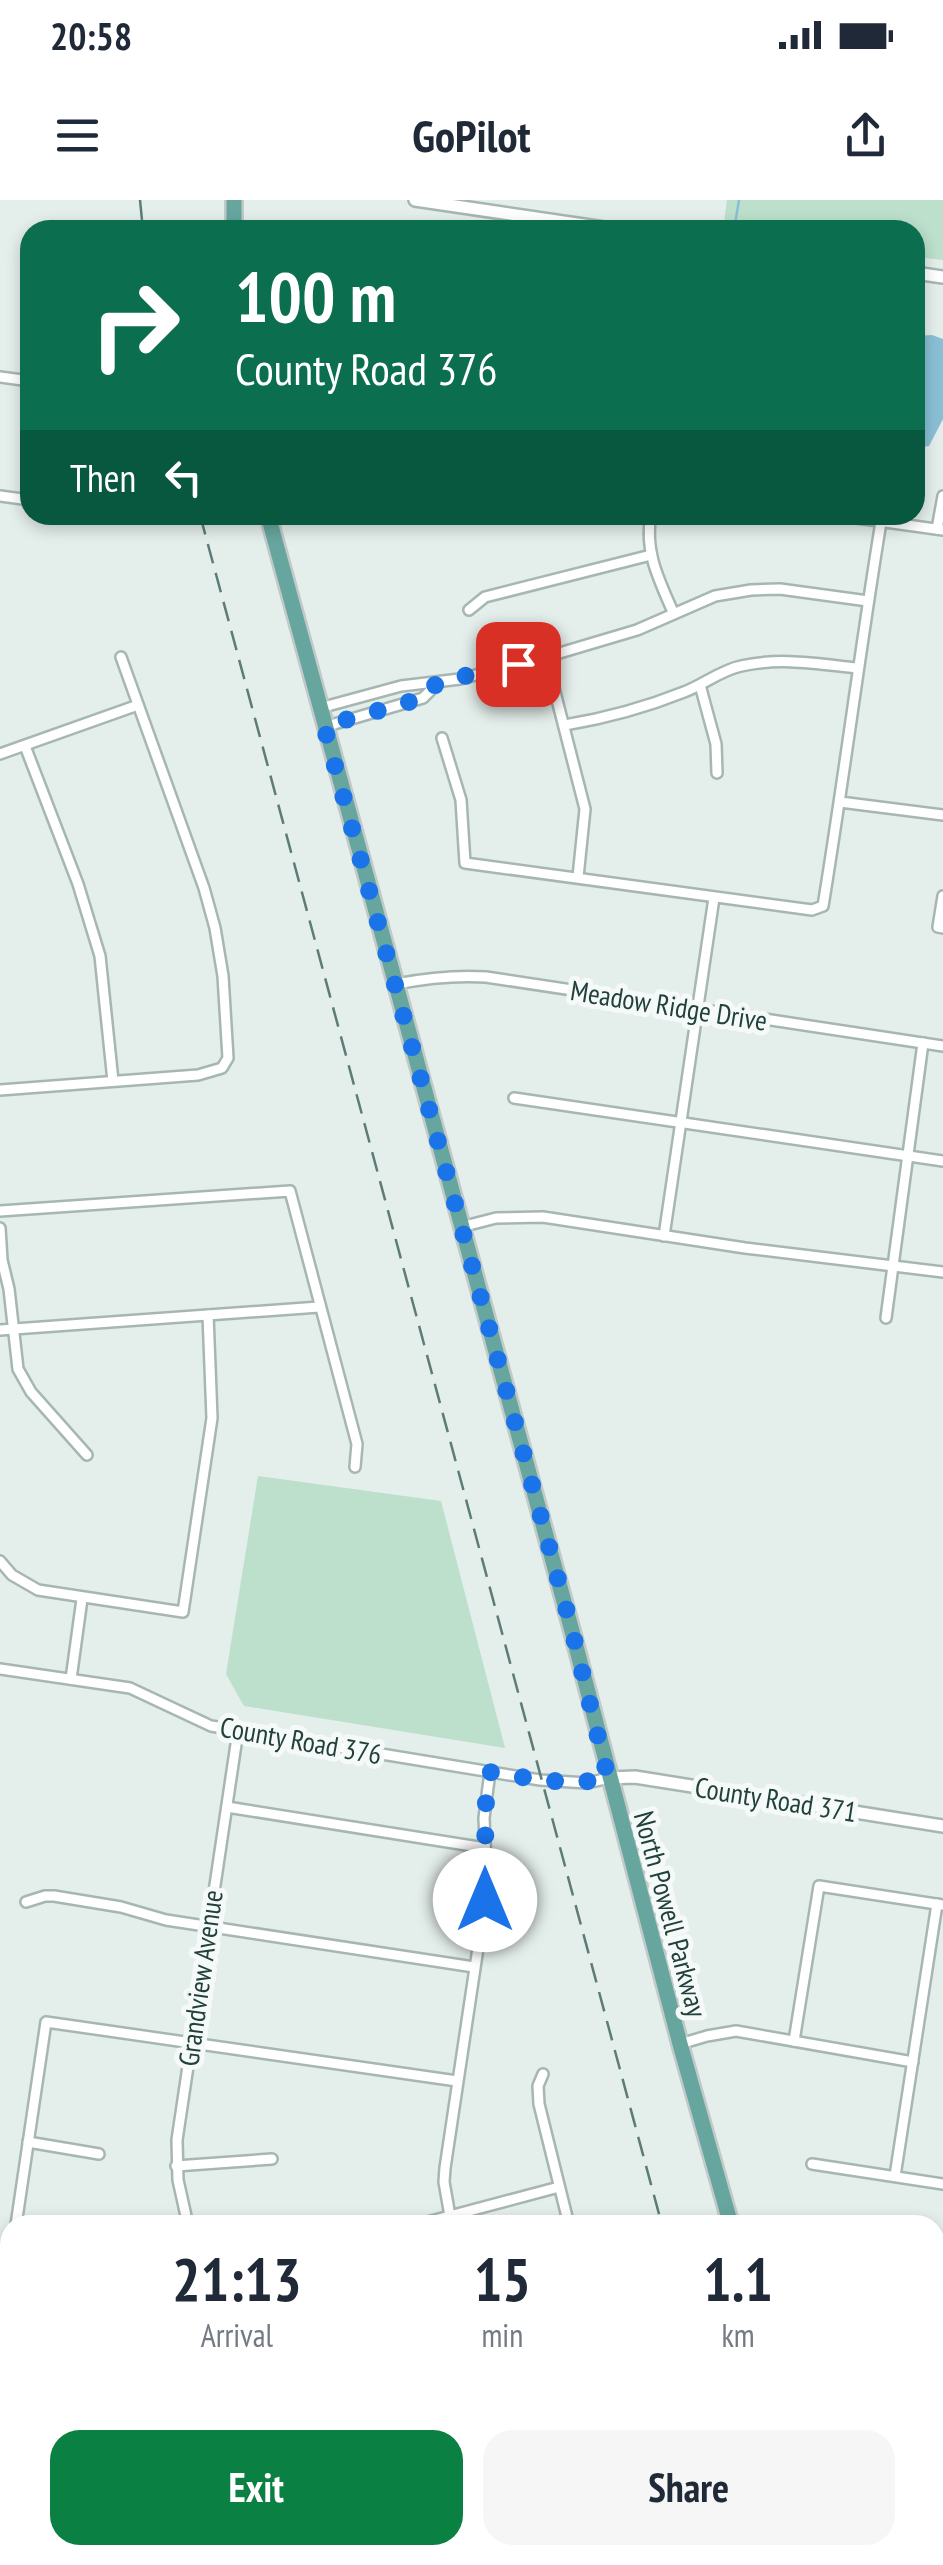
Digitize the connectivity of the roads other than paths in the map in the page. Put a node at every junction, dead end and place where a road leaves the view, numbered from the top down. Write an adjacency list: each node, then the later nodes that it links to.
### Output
1 (414, 200): 2 (street)
2 (550, 220)
3 (943, 496): 8 (street)
4 (271, 525): 19 (main road, North Powell Parkway)
5 (650, 525): 9 (street)
6 (880, 525): 10 (street)
7 (906, 525): 8 (street)
8 (940, 529)
9 (651, 555): 11 (street); 12 (street)
10 (868, 600): 12 (street); 15 (street)
11 (469, 610)
12 (674, 612): 14 (street)
13 (121, 657): 18 (street)
14 (546, 657): 16 (street); 21 (street)
15 (857, 668): 17 (street); 26 (street)
16 (438, 682): 19 (street); 20 (street)
17 (700, 685): 21 (street); 25 (street)
18 (138, 705): 23 (street); 36 (street)
19 (320, 708): 20 (main road, North Powell Parkway)
20 (324, 726): 32 (main road, North Powell Parkway)
21 (564, 726): 28 (street)
22 (442, 738): 28 (street)
23 (26, 746): 24 (street); 36 (street)
24 (0, 754)
25 (717, 773)
26 (840, 802): 27 (street); 30 (street)
27 (943, 815)
28 (578, 878): 30 (street)
29 (943, 896): 31 (street)
30 (714, 898): 33 (street)
31 (941, 927)
32 (396, 984): 33 (street, Meadow Ridge Drive); 43 (main road, North Powell Parkway)
33 (697, 1009): 34 (street, Meadow Ridge Drive); 39 (street)
34 (923, 1043): 35 (street, Meadow Ridge Drive); 40 (street)
35 (943, 1046)
36 (114, 1081): 37 (street)
37 (0, 1090)
38 (514, 1098): 39 (street)
39 (682, 1123): 40 (street); 45 (street)
40 (906, 1157): 41 (street); 46 (street)
41 (943, 1161)
42 (0, 1212): 48 (street)
43 (461, 1227): 45 (street); 61 (main road, North Powell Parkway)
44 (0, 1228): 52 (street)
45 (664, 1236): 46 (street)
46 (892, 1266): 47 (street); 50 (street)
47 (943, 1272)
48 (319, 1307): 49 (street); 54 (street)
49 (208, 1315): 52 (street); 56 (street)
50 (886, 1318)
51 (0, 1330): 52 (street)
52 (13, 1330): 53 (street)
53 (87, 1455)
54 (355, 1467)
55 (0, 1561): 56 (street)
56 (82, 1599): 58 (street)
57 (0, 1668): 58 (street, County Road 376)
58 (71, 1679): 59 (street, County Road 376)
59 (238, 1731): 60 (street, County Road 376); 62 (street, Grandview Avenue)
60 (490, 1772): 61 (street, County Road 376); 64 (street)
61 (608, 1778): 63 (street, County Road 371); 71 (main road, North Powell Parkway)
62 (226, 1808): 64 (street); 67 (street, Grandview Avenue)
63 (943, 1826)
64 (485, 1848): 68 (street)
65 (26, 1902): 67 (street)
66 (940, 1905): 69 (street); 72 (street)
67 (207, 1926): 68 (street); 70 (street, Grandview Avenue)
68 (474, 1968): 74 (street)
69 (794, 2041): 71 (street); 72 (street)
70 (190, 2042): 74 (street); 75 (street); 79 (street, Grandview Avenue)
71 (680, 2044): 88 (main road, North Powell Parkway)
72 (912, 2062): 80 (street)
73 (543, 2074): 82 (street)
74 (457, 2082): 85 (street)
75 (28, 2142): 76 (street); 83 (street)
76 (99, 2154)
77 (272, 2158): 79 (street)
78 (812, 2164): 80 (street)
79 (176, 2166): 84 (street, Grandview Avenue)
80 (894, 2176): 81 (street)
81 (943, 2184)
82 (560, 2187): 86 (street); 87 (street)
83 (17, 2215)
84 (186, 2215)
85 (450, 2215)
86 (454, 2215)
87 (567, 2215)
88 (727, 2215)

